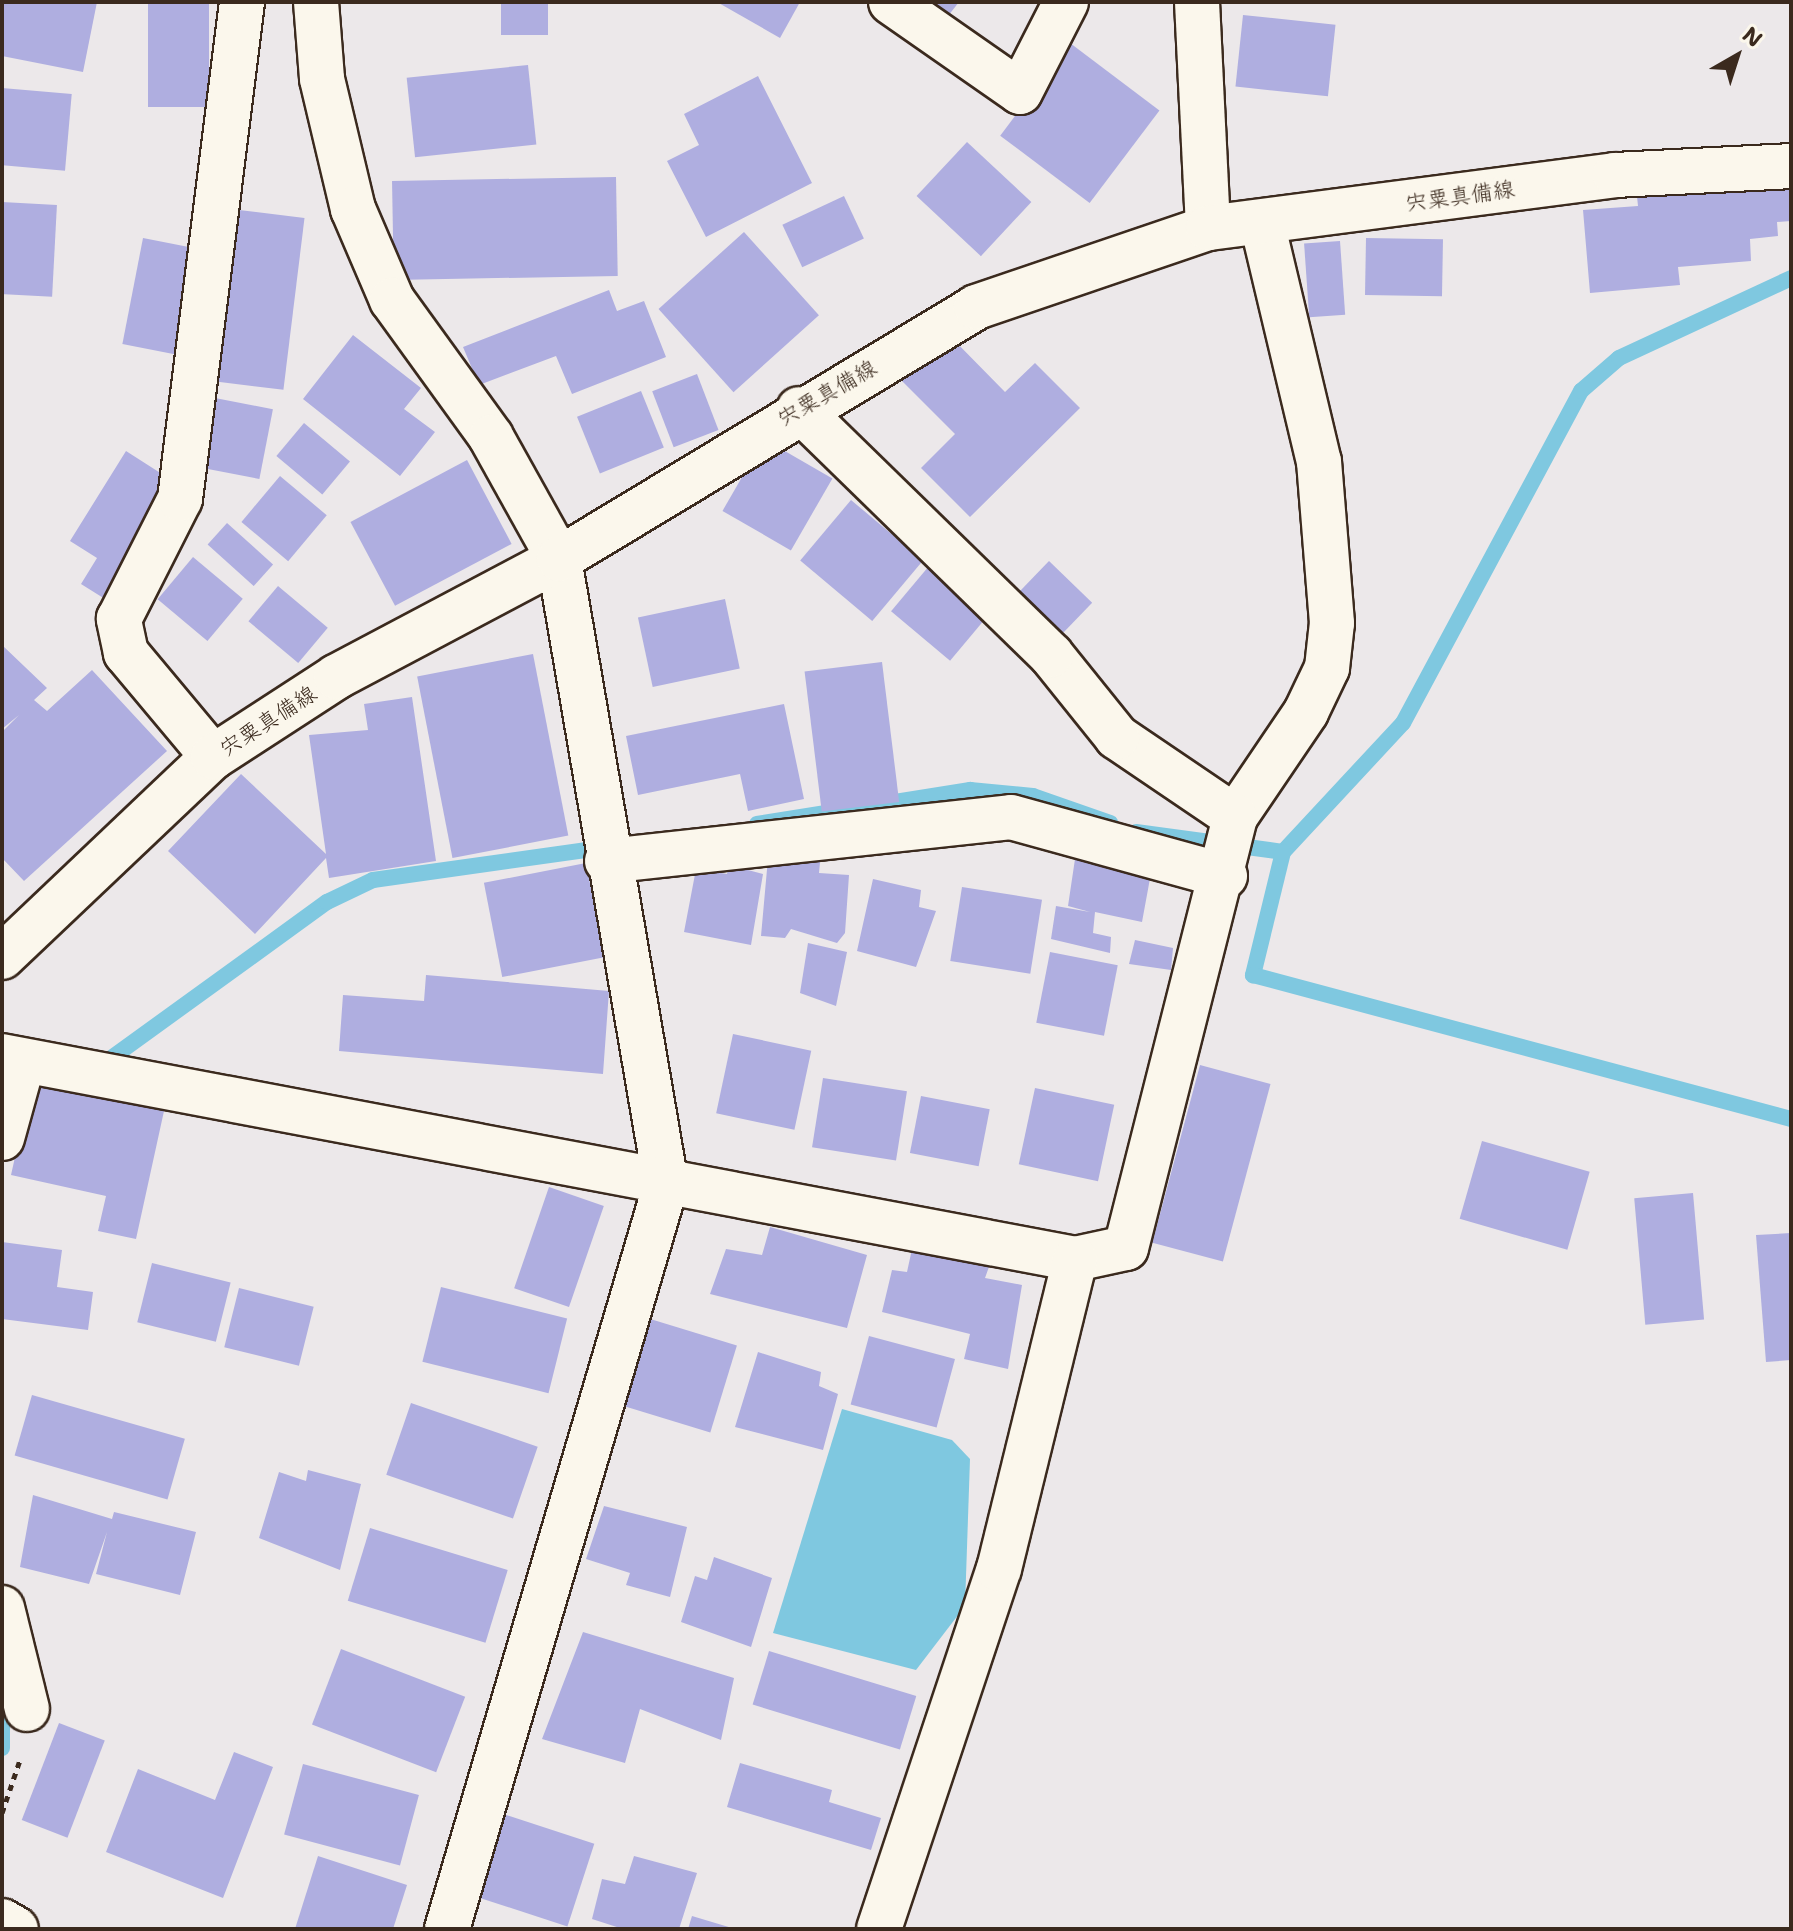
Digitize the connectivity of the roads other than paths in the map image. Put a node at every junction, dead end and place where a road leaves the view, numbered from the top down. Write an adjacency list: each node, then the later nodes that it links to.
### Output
1 (242, 2): 11 (street)
2 (316, 2): 10 (street)
3 (891, 2): 4 (street)
4 (1066, 2)
5 (1197, 2): 8 (street)
6 (1791, 166): 7 (street, 宍粟真備線)
7 (1262, 223): 8 (street, 宍粟真備線); 12 (street)
8 (1208, 228): 9 (street, 宍粟真備線)
9 (799, 409): 10 (street, 宍粟真備線); 12 (street)
10 (559, 559): 11 (street, 宍粟真備線); 13 (street)
11 (213, 757): 15 (street, 宍粟真備線)
12 (1235, 817): 14 (street)
13 (607, 861): 14 (street); 18 (street)
14 (1225, 876): 19 (street)
15 (2, 957)
16 (12, 1059): 17 (street); 18 (street)
17 (2, 1138)
18 (666, 1184): 19 (street); 24 (street)
19 (1075, 1259): 25 (street)
20 (2, 1608): 21 (street)
21 (27, 1709)
22 (2, 1921): 23 (street)
23 (16, 1929)
24 (447, 1929)
25 (879, 1929)

